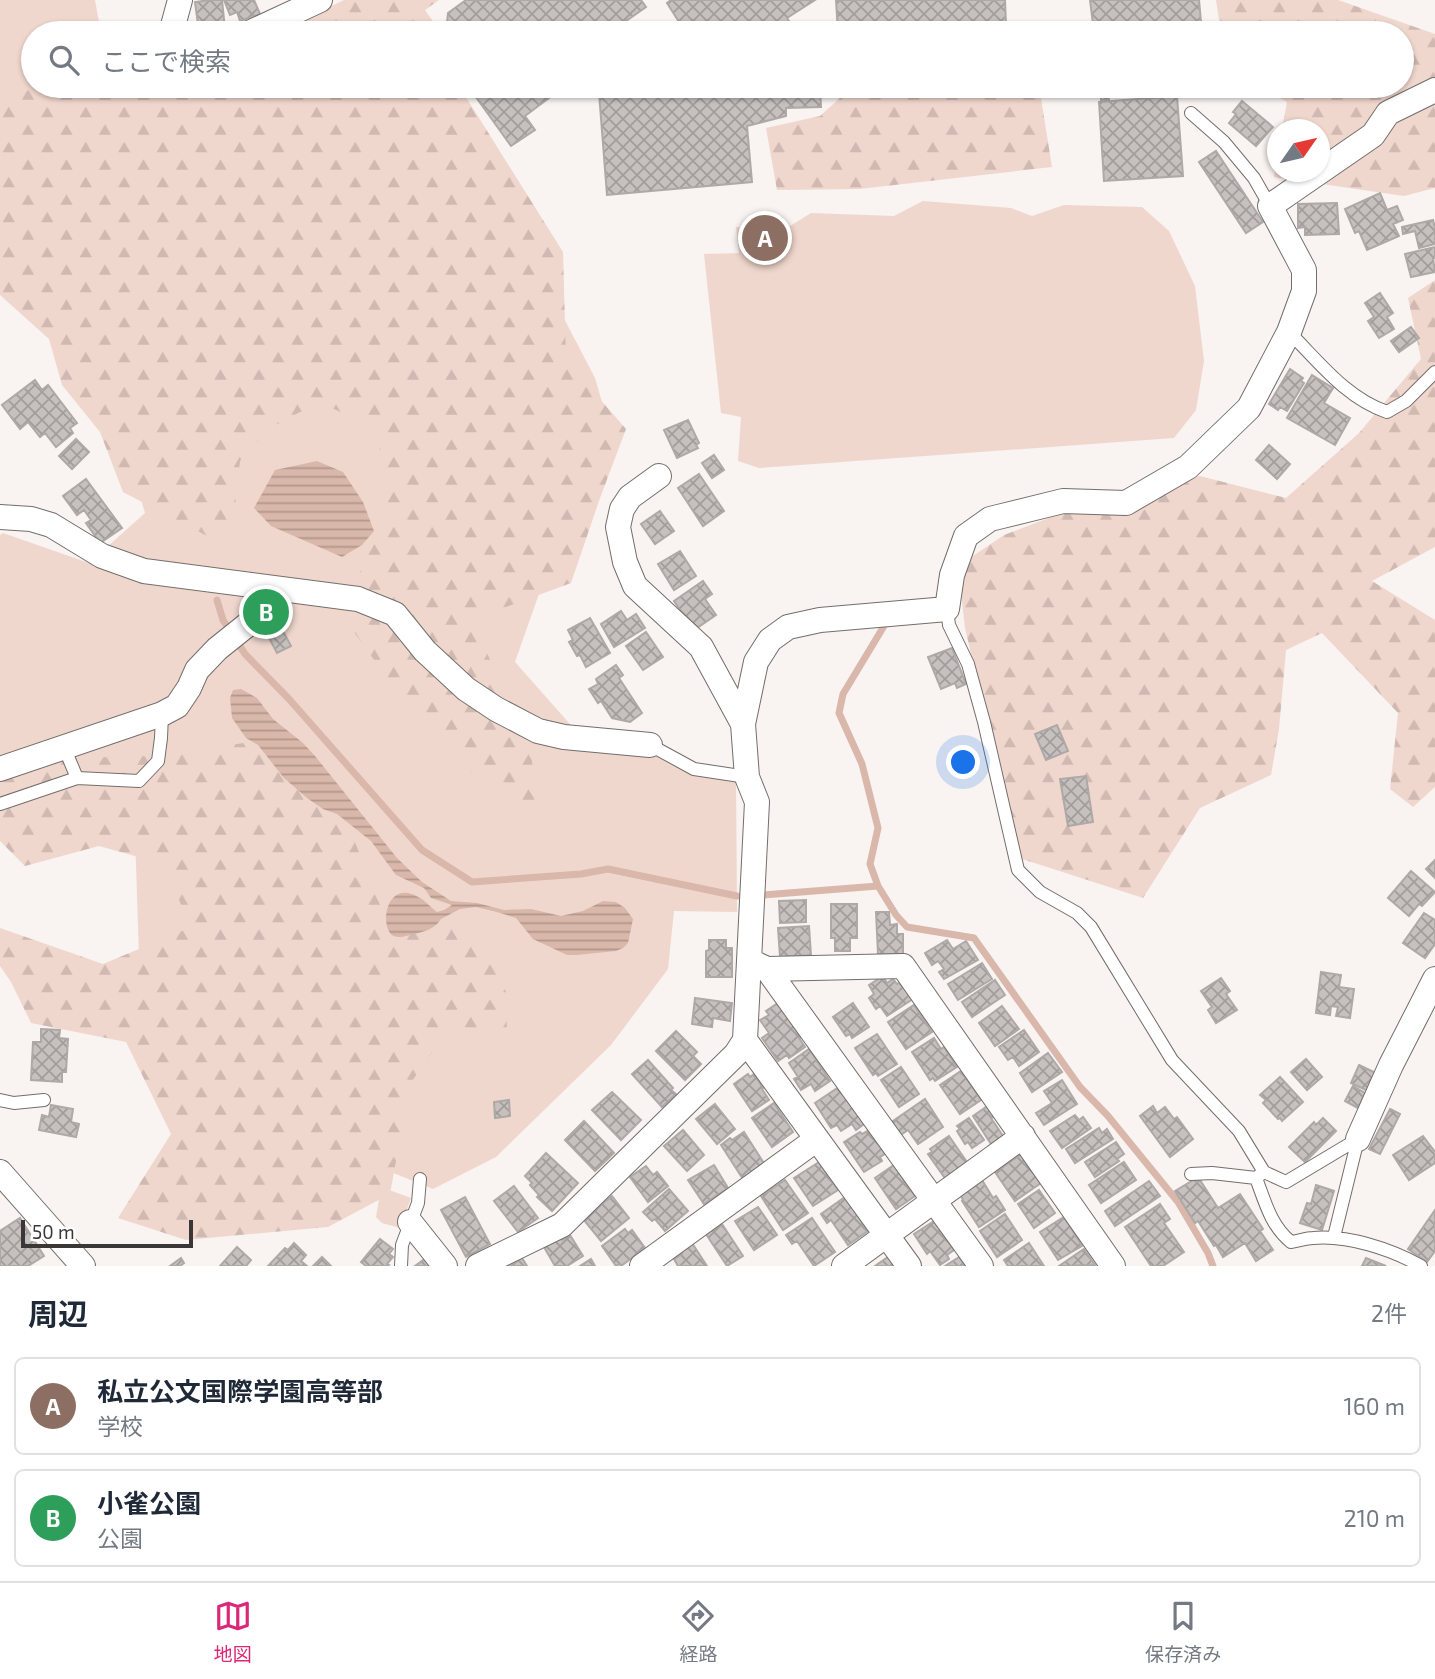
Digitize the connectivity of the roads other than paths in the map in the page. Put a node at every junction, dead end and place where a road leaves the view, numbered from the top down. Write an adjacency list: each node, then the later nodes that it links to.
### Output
1 (180, 0): 3 (street)
2 (320, 0): 4 (street)
3 (174, 21)
4 (275, 21)
5 (1435, 90): 7 (street)
6 (1191, 113): 7 (lane)
7 (1270, 206): 8 (street)
8 (1289, 332): 9 (lane); 13 (street)
9 (1435, 373)
10 (659, 476): 15 (street)
11 (0, 517): 12 (street)
12 (281, 589): 14 (street); 16 (street)
13 (947, 609): 15 (street); 32 (lane)
14 (162, 714): 17 (street); 20 (lane)
15 (743, 724): 19 (street)
16 (650, 745): 19 (lane)
17 (64, 747): 18 (street); 20 (lane)
18 (0, 769)
19 (747, 777): 22 (street)
20 (77, 778): 21 (lane)
21 (0, 804)
22 (758, 965): 24 (street); 27 (street); 34 (street)
23 (1435, 979): 29 (street)
24 (746, 1040): 28 (street); 41 (street)
25 (0, 1100): 26 (lane)
26 (44, 1100)
27 (1024, 1136): 34 (street); 46 (street)
28 (817, 1139): 36 (street); 42 (street)
29 (1358, 1139): 32 (lane); 37 (lane)
30 (0, 1172): 38 (street)
31 (1191, 1174): 32 (lane)
32 (1260, 1175): 37 (lane)
33 (420, 1179): 35 (lane)
34 (934, 1202): 36 (street); 45 (street)
35 (410, 1222): 39 (lane); 40 (street)
36 (887, 1235): 43 (street); 44 (street)
37 (1334, 1237): 47 (lane)
38 (83, 1266)
39 (401, 1266)
40 (444, 1266)
41 (478, 1266)
42 (642, 1266)
43 (844, 1266)
44 (909, 1266)
45 (981, 1266)
46 (1113, 1266)
47 (1421, 1266)

